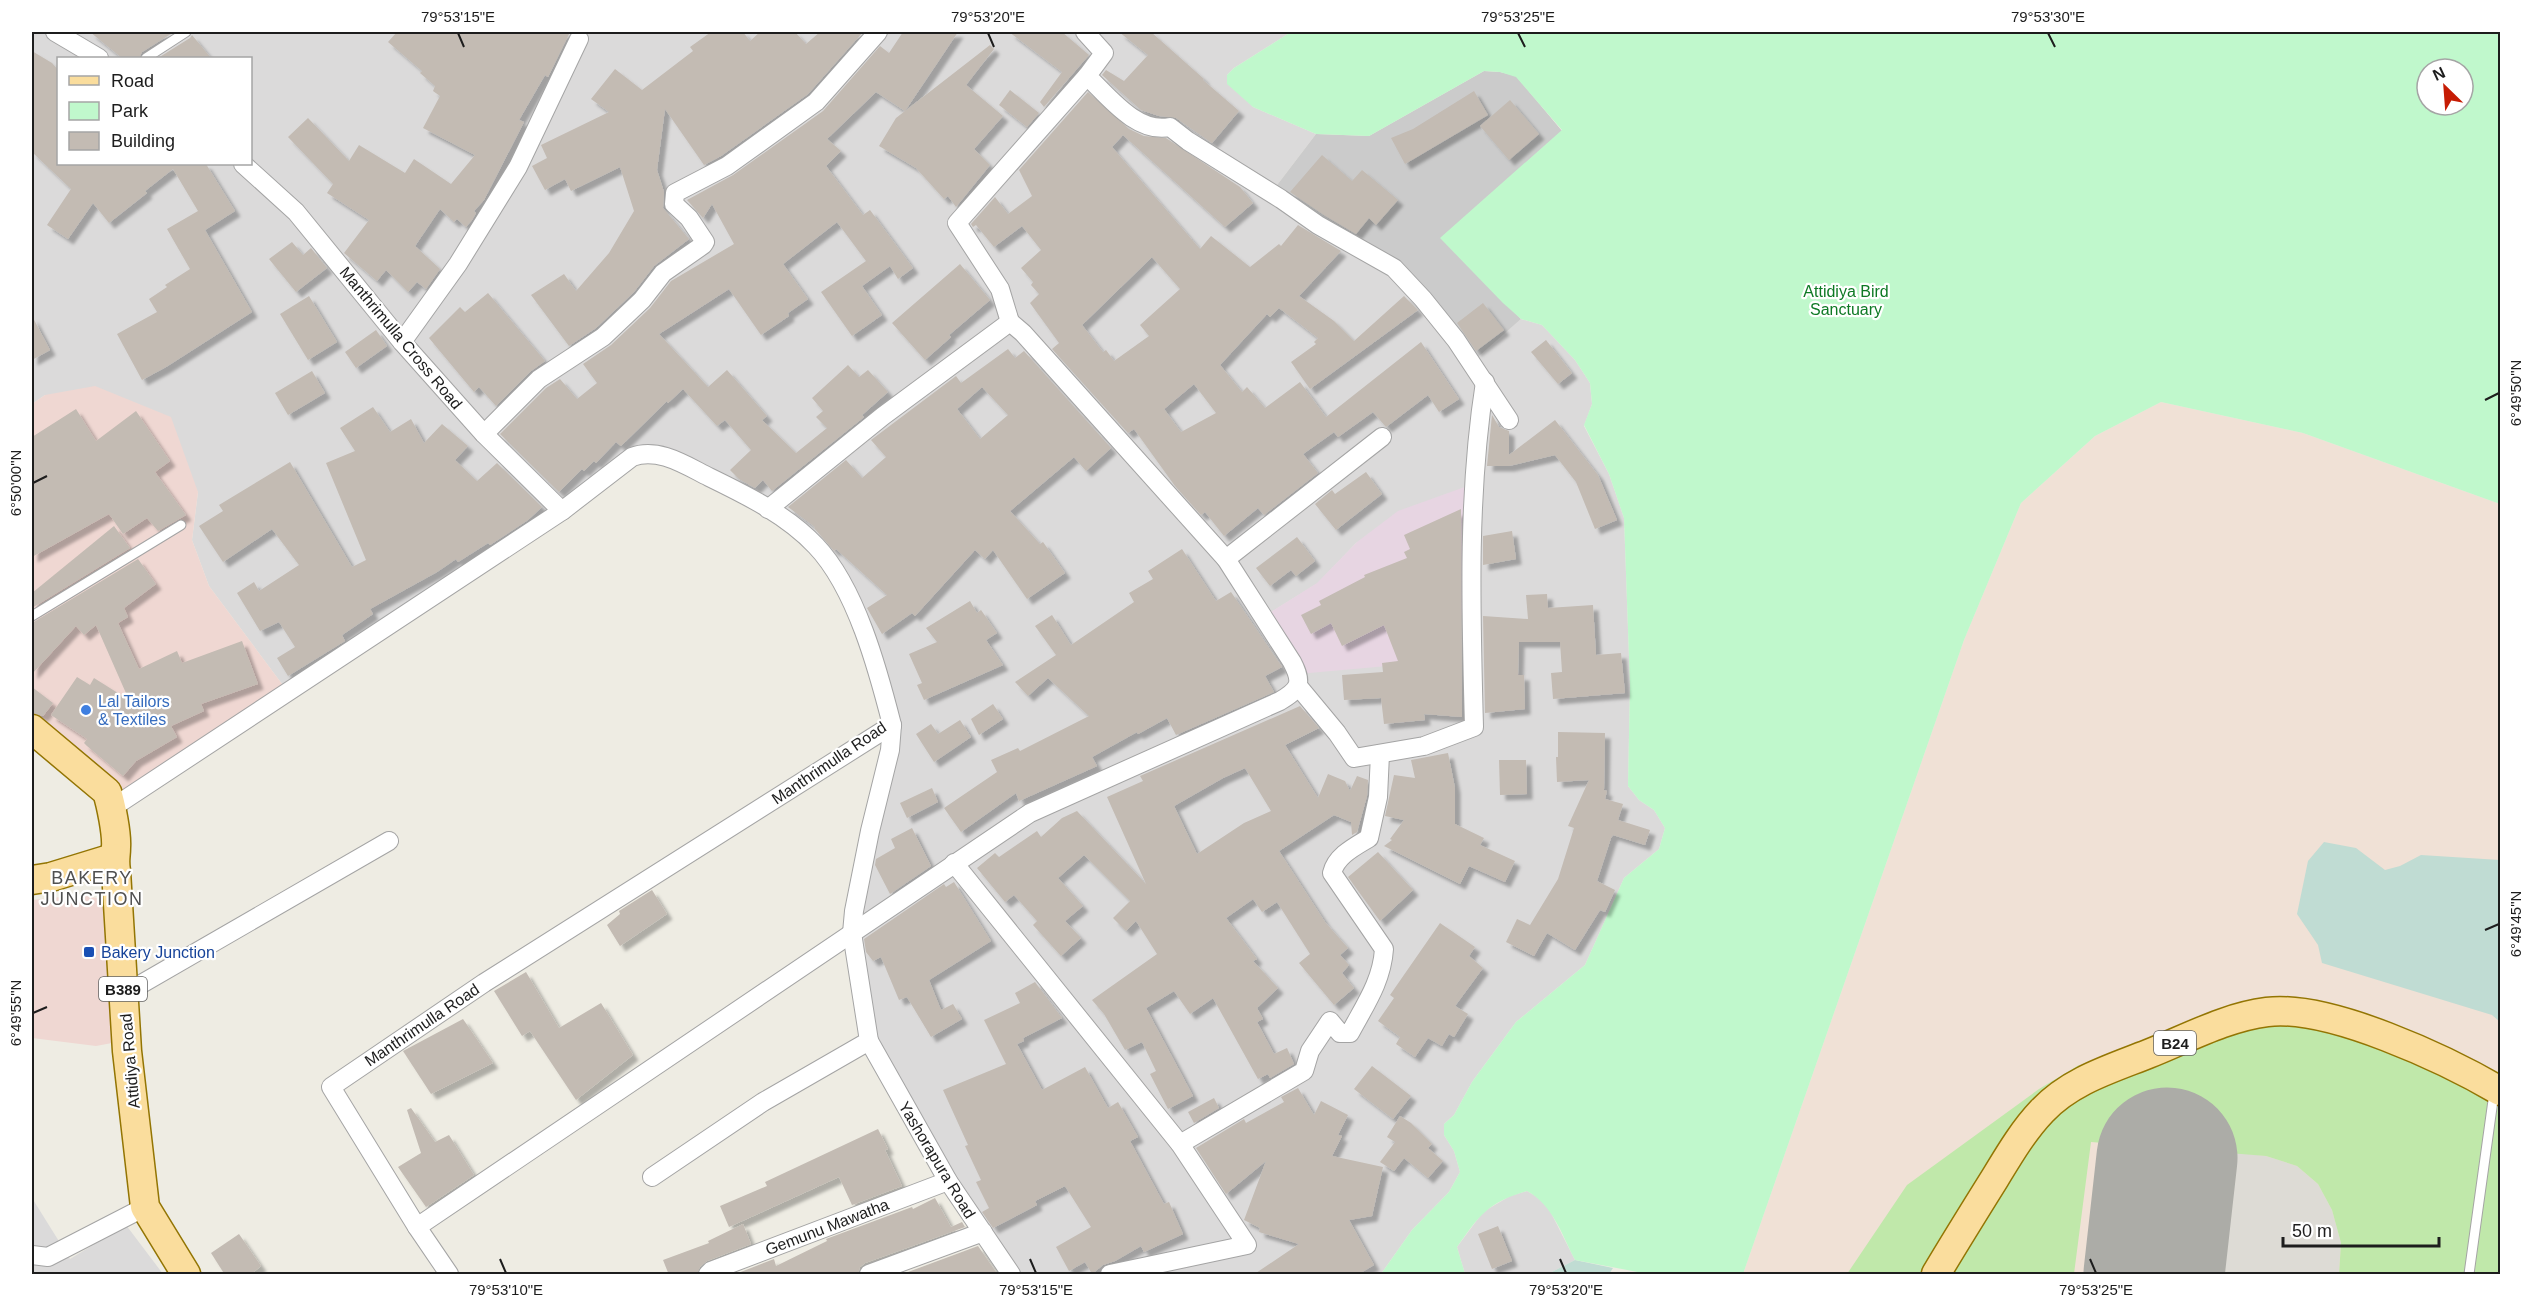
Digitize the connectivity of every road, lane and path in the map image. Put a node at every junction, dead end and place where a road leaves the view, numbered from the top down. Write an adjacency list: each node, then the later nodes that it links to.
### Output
1 (55, 32): 6 (street)
2 (186, 32): 7 (lane)
3 (878, 32): 14 (street)
4 (1085, 32): 8 (street)
5 (579, 39): 11 (street)
6 (97, 57)
7 (148, 57)
8 (1087, 76): 10 (street); 12 (street)
9 (244, 165): 11 (street, Manthrimulla Cross Road)
10 (1010, 322): 16 (street); 19 (street)
11 (402, 342): 14 (street, Manthrimulla Cross Road)
12 (1485, 382): 13 (street); 24 (street)
13 (1509, 420)
14 (484, 434): 17 (street, Manthrimulla Cross Road)
15 (1382, 437): 19 (street)
16 (768, 509): 17 (street, Manthrimulla Road); 22 (street, Manthrimulla Road)
17 (562, 511): 25 (street, Manthrimulla Road)
18 (181, 525): 20 (lane)
19 (1226, 559): 21 (street)
20 (32, 616)
21 (1298, 686): 24 (street); 28 (street)
22 (892, 725): 30 (street); 38 (street, Manthrimulla Road)
23 (32, 729): 25 (main road, Attidiya Road / B389)
24 (1380, 754): 34 (street)
25 (112, 808): 27 (main road, Attidiya Road / B389)
26 (389, 841): 31 (street)
27 (113, 858): 29 (main road); 31 (main road, Attidiya Road / B389)
28 (954, 863): 30 (street); 34 (street)
29 (32, 880)
30 (852, 933): 32 (street); 38 (street)
31 (124, 994): 37 (main road, Attidiya Road / B389)
32 (869, 1041): 35 (street); 36 (street, Yashorapura Road)
33 (2497, 1089): 47 (main road, B24); 48 (lane)
34 (1180, 1144): 46 (street)
35 (652, 1177)
36 (948, 1181): 39 (street, Yashorapura Road); 43 (street, Gemunu Mawatha)
37 (146, 1208): 40 (street); 41 (main road, Attidiya Road / B389)
38 (417, 1227): 42 (street, Manthrimulla Road)
39 (983, 1233): 44 (street); 45 (street, Yashorapura Road)
40 (32, 1255)
41 (186, 1275)
42 (449, 1275)
43 (708, 1275)
44 (869, 1275)
45 (1011, 1275)
46 (1110, 1275)
47 (1936, 1275)
48 (2469, 1275)

